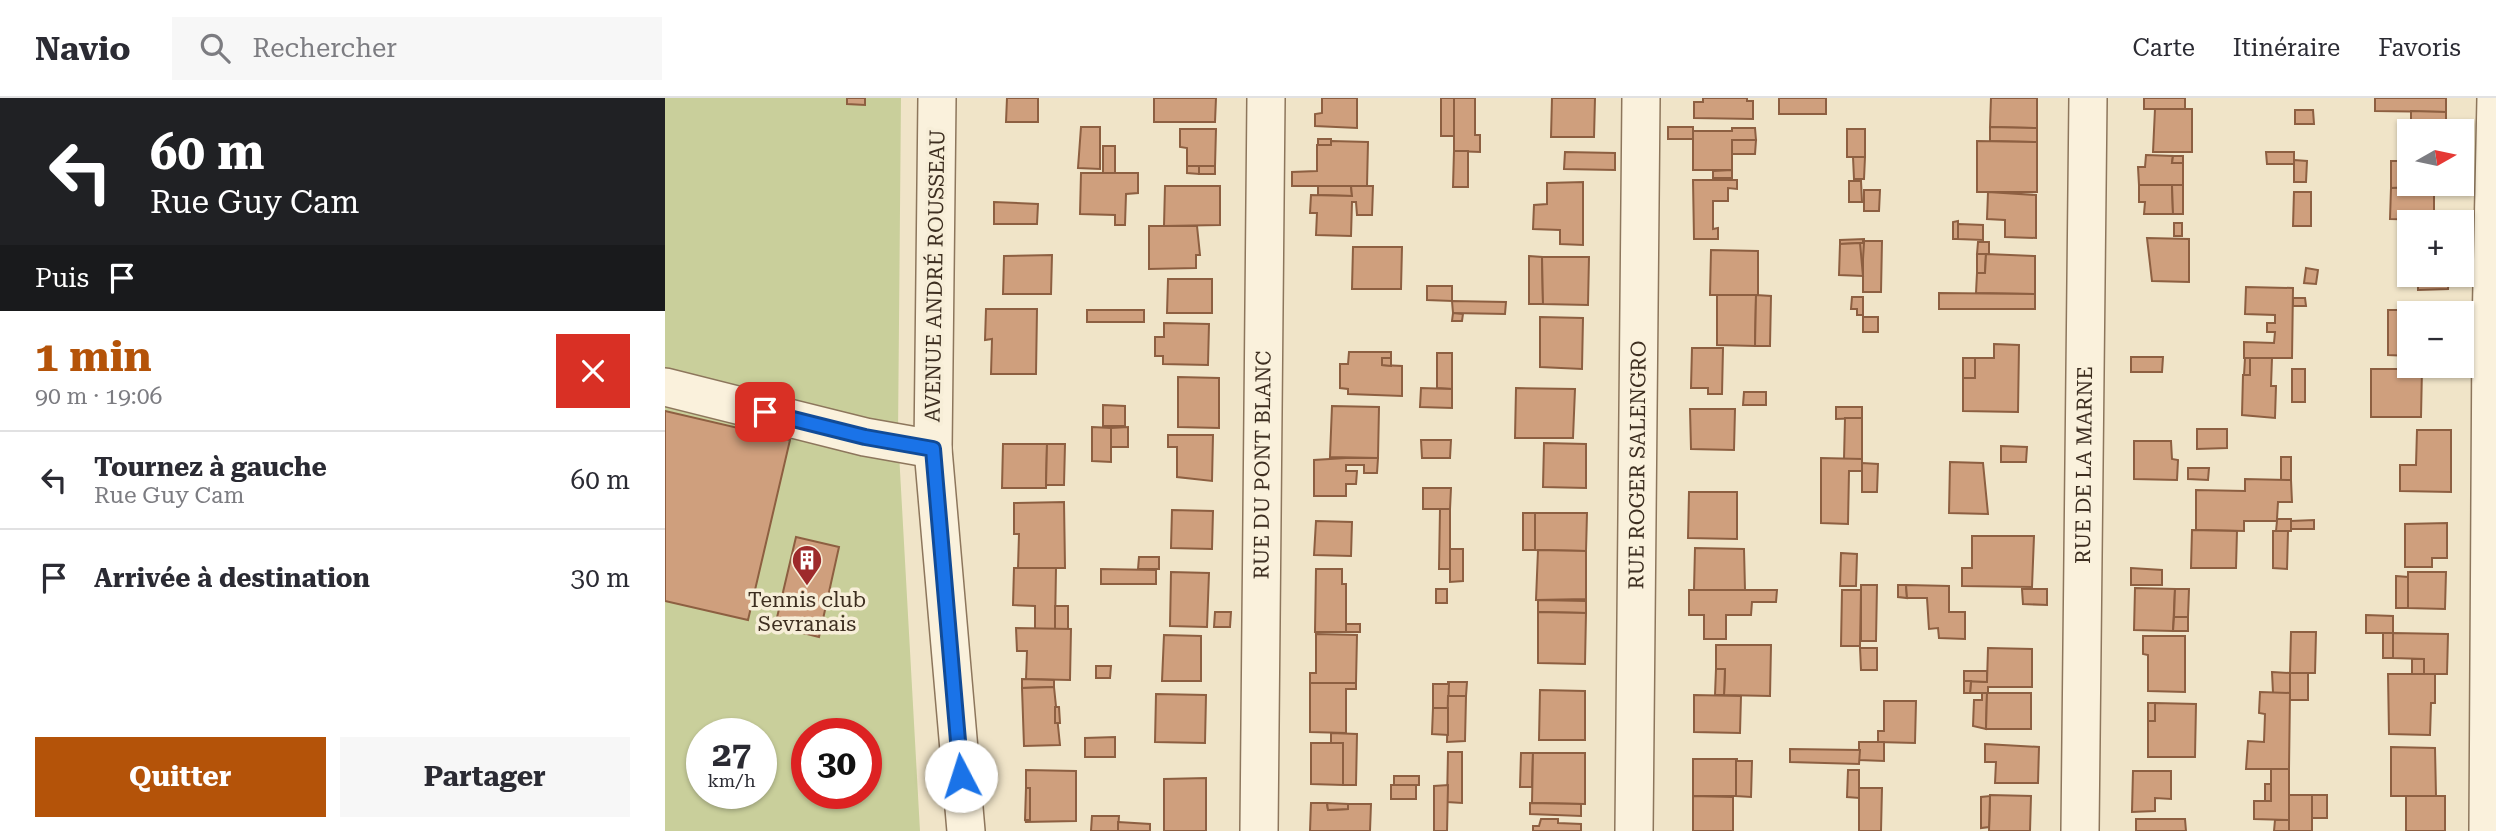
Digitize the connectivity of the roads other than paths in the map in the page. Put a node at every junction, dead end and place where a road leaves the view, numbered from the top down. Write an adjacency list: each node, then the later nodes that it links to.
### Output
1 (937, 98): 8 (street, AVENUE ANDRÉ ROUSSEAU)
2 (1266, 98): 10 (street, RUE DU PONT BLANC)
3 (1641, 98): 11 (street, RUE ROGER SALENGRO)
4 (2088, 98): 12 (street, RUE DE LA MARNE)
5 (2496, 98): 6 (street)
6 (2493, 330): 13 (street)
7 (665, 387): 8 (street)
8 (933, 449): 9 (street, AVENUE ANDRÉ ROUSSEAU)
9 (966, 831)
10 (1259, 831)
11 (1635, 831)
12 (2080, 831)
13 (2488, 831)

